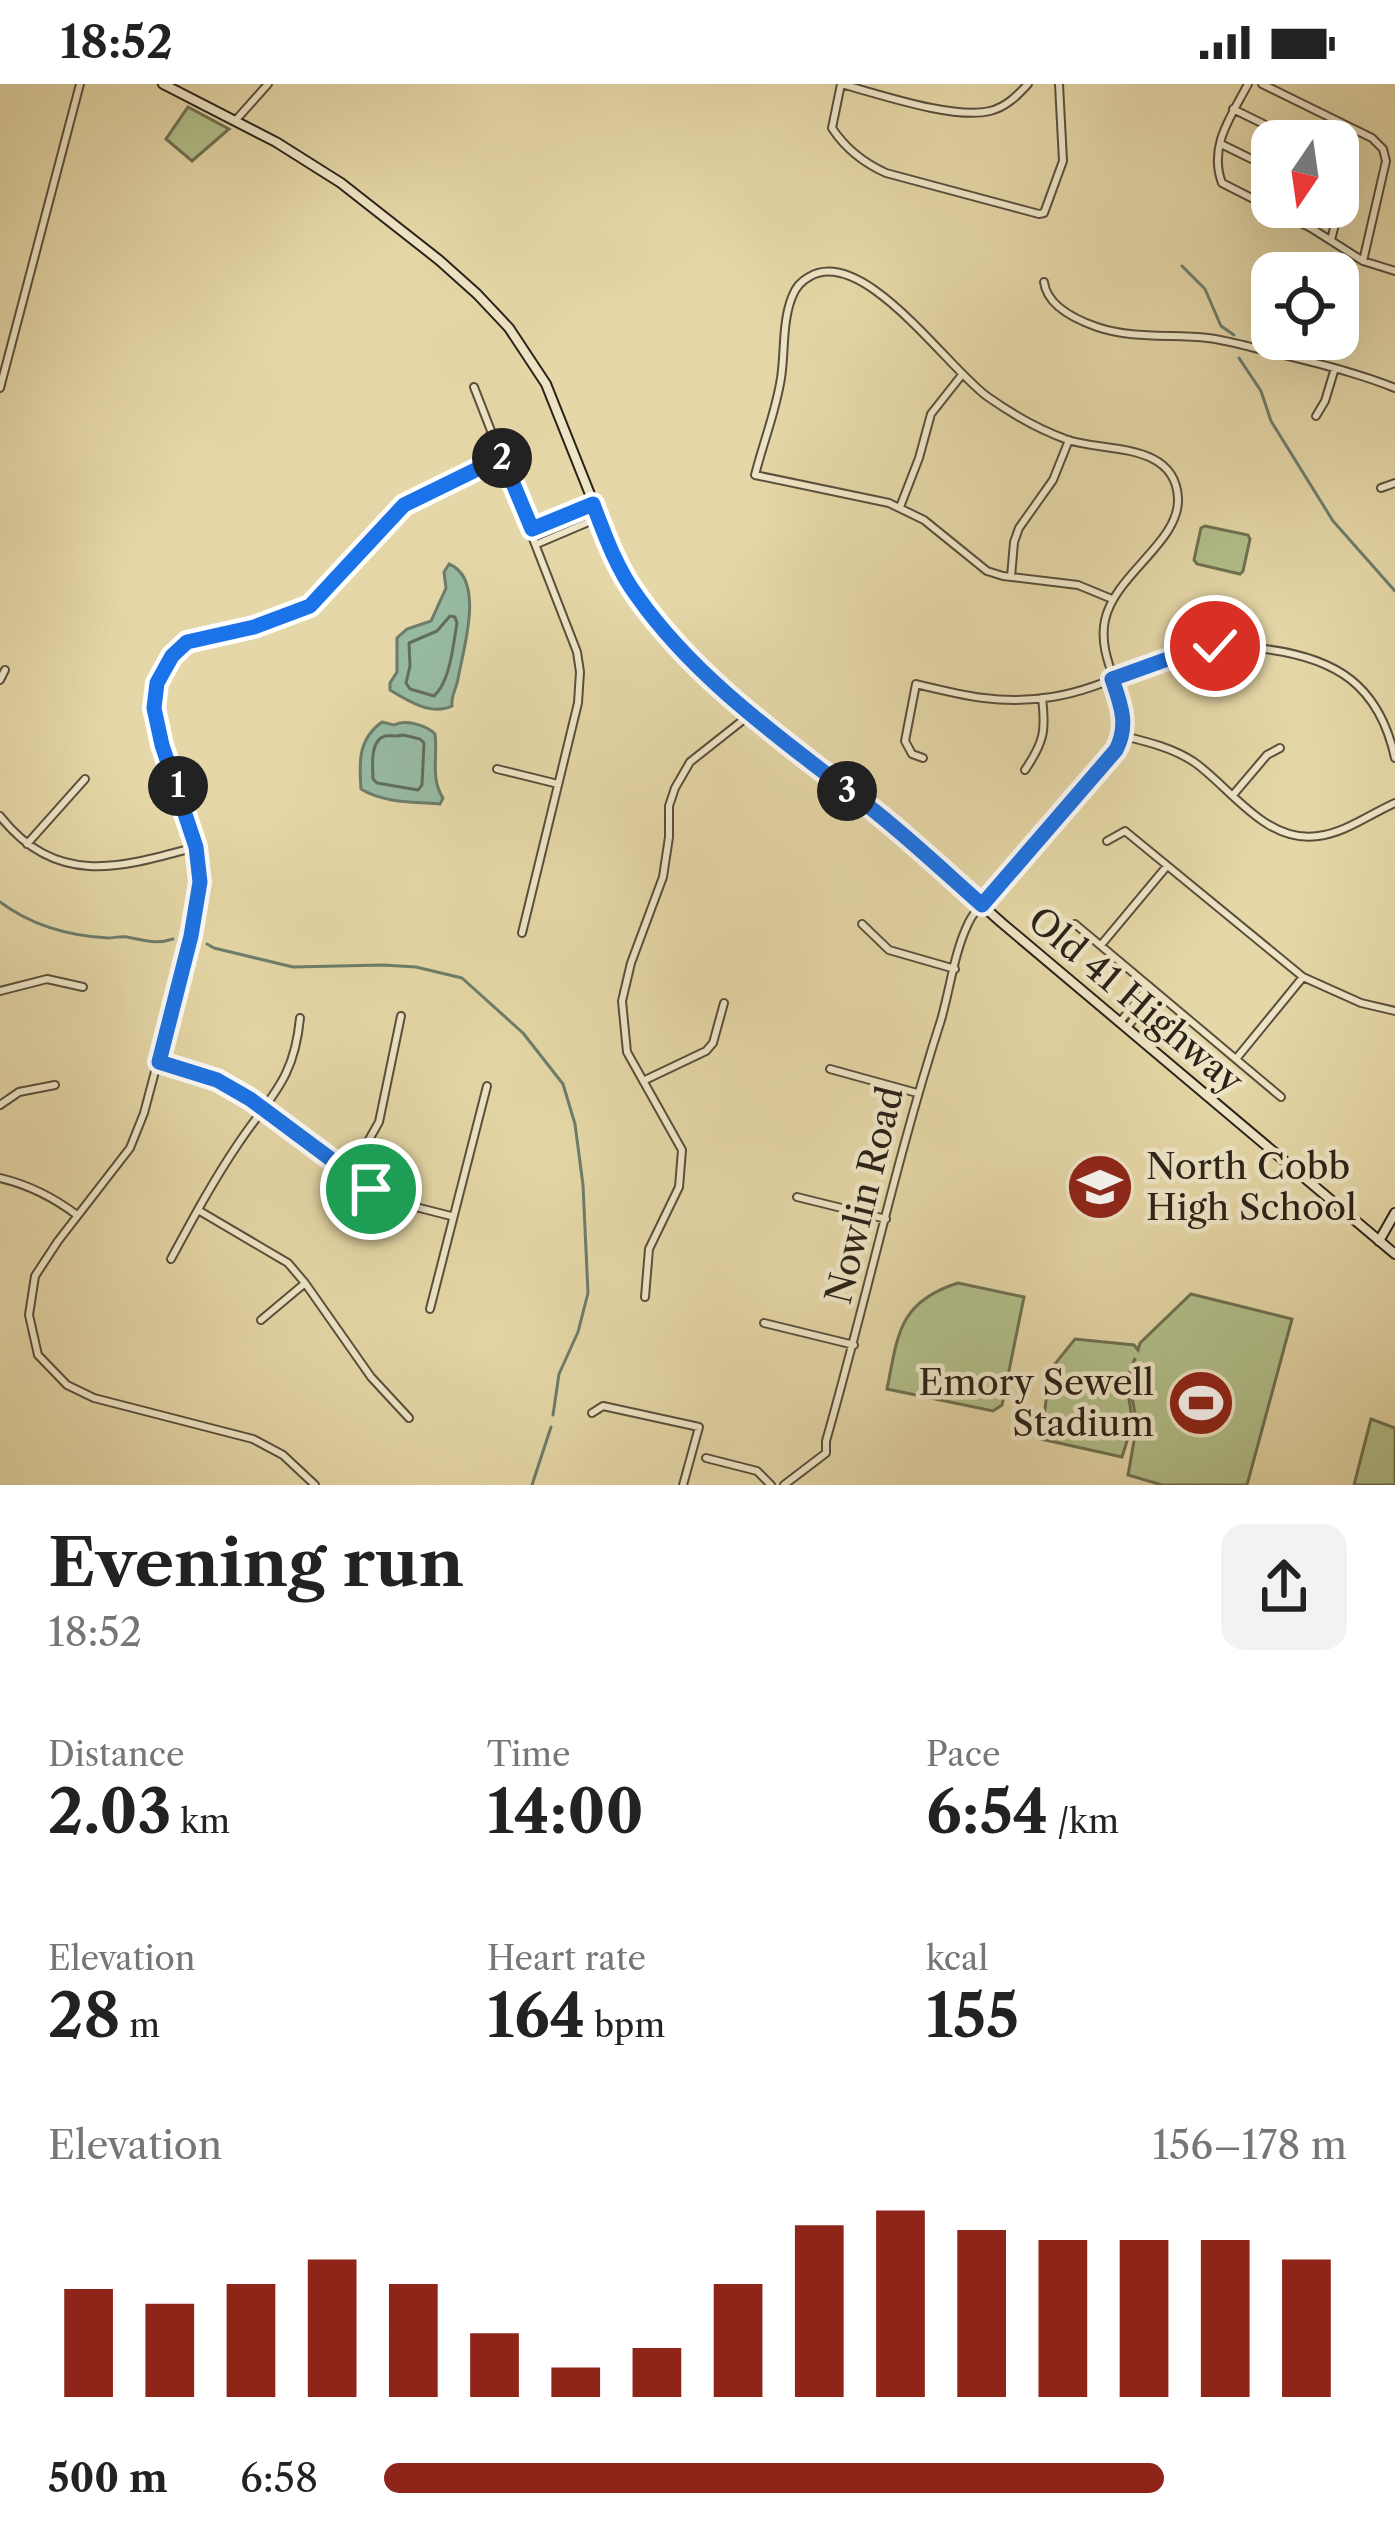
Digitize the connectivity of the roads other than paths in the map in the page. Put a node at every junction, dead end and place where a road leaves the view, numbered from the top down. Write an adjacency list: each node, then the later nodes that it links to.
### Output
1 (80, 84): 22 (street)
2 (163, 84): 11 (main road, Old 41 Highway)
3 (268, 84): 11 (street)
4 (841, 84): 5 (street); 6 (street)
5 (1028, 84)
6 (1059, 84)
7 (1248, 84): 9 (street)
8 (1262, 84): 16 (street)
9 (1233, 109): 10 (street); 12 (street)
10 (1255, 120)
11 (236, 121): 29 (main road, Old 41 Highway)
12 (1220, 143): 13 (street); 15 (street)
13 (1251, 158)
14 (1334, 228): 15 (street)
15 (1331, 240): 16 (street)
16 (1363, 261): 17 (street)
17 (1395, 272)
18 (1044, 282): 19 (street)
19 (1335, 368): 23 (street); 24 (street)
20 (962, 376): 25 (street); 30 (street); 30 (street)
21 (474, 387): 26 (street)
22 (0, 388)
23 (1395, 388)
24 (1316, 416)
25 (1069, 440): 34 (street); 35 (street)
26 (502, 457): 32 (street); 54 (street)
27 (1395, 483): 28 (street)
28 (1381, 488)
29 (593, 504): 31 (main road, Old 41 Highway); 32 (street)
30 (900, 507): 34 (street)
31 (598, 518): 33 (street); 40 (main road, Old 41 Highway)
32 (532, 529): 33 (street)
33 (537, 544): 48 (street)
34 (1011, 577): 35 (street)
35 (1112, 599): 37 (street)
36 (5, 670): 38 (street)
37 (1112, 679): 39 (street); 41 (street); 44 (street)
38 (0, 680)
39 (1042, 698): 43 (street); 46 (street)
40 (752, 713): 56 (main road, Old 41 Highway); 74 (street)
41 (1123, 735): 49 (street); 56 (street, Nowlin Road)
42 (1280, 748): 49 (street)
43 (923, 758)
44 (1395, 758)
45 (497, 769): 48 (street)
46 (1025, 770)
47 (86, 778): 53 (street)
48 (558, 784): 59 (street)
49 (1233, 795): 50 (street)
50 (1395, 803)
51 (0, 816): 53 (street)
52 (1107, 842): 55 (street)
53 (27, 844): 54 (street)
54 (196, 847): 72 (street)
55 (1167, 866): 60 (street); 62 (street)
56 (982, 905): 61 (street, Nowlin Road); 70 (main road, Old 41 Highway)
57 (862, 924): 61 (street)
58 (1075, 924): 60 (street)
59 (522, 933)
60 (1101, 946): 64 (street)
61 (956, 969): 77 (street, Nowlin Road)
62 (1303, 976): 67 (street); 71 (street)
63 (83, 986): 65 (street)
64 (1152, 988): 70 (street); 71 (street)
65 (0, 991)
66 (724, 1003): 74 (street)
67 (1395, 1011)
68 (401, 1016): 81 (street)
69 (300, 1018): 80 (street)
70 (1124, 1025): 89 (main road, Old 41 Highway)
71 (1236, 1059): 78 (street)
72 (159, 1062): 80 (street); 86 (street)
73 (830, 1069): 77 (street)
74 (642, 1082): 93 (street)
75 (55, 1085): 79 (street)
76 (487, 1086): 87 (street)
77 (917, 1093): 88 (street, Nowlin Road)
78 (1281, 1097)
79 (0, 1105)
80 (263, 1110): 81 (street); 84 (street)
81 (350, 1173): 87 (street)
82 (0, 1178): 86 (street)
83 (797, 1196): 88 (street)
84 (198, 1210): 91 (street); 92 (street)
85 (1395, 1213): 89 (main road)
86 (77, 1215): 101 (street)
87 (452, 1216): 94 (street)
88 (886, 1219): 97 (street, Nowlin Road)
89 (1379, 1241): 90 (main road, Old 41 Highway)
90 (1395, 1254)
91 (171, 1259)
92 (305, 1283): 95 (street); 99 (street)
93 (645, 1297)
94 (430, 1309)
95 (261, 1320)
96 (764, 1323): 97 (street)
97 (854, 1345): 104 (street, Nowlin Road)
98 (592, 1413): 102 (street)
99 (409, 1418)
100 (706, 1458): 103 (street)
101 (316, 1485)
102 (683, 1485)
103 (771, 1485)
104 (784, 1485)

